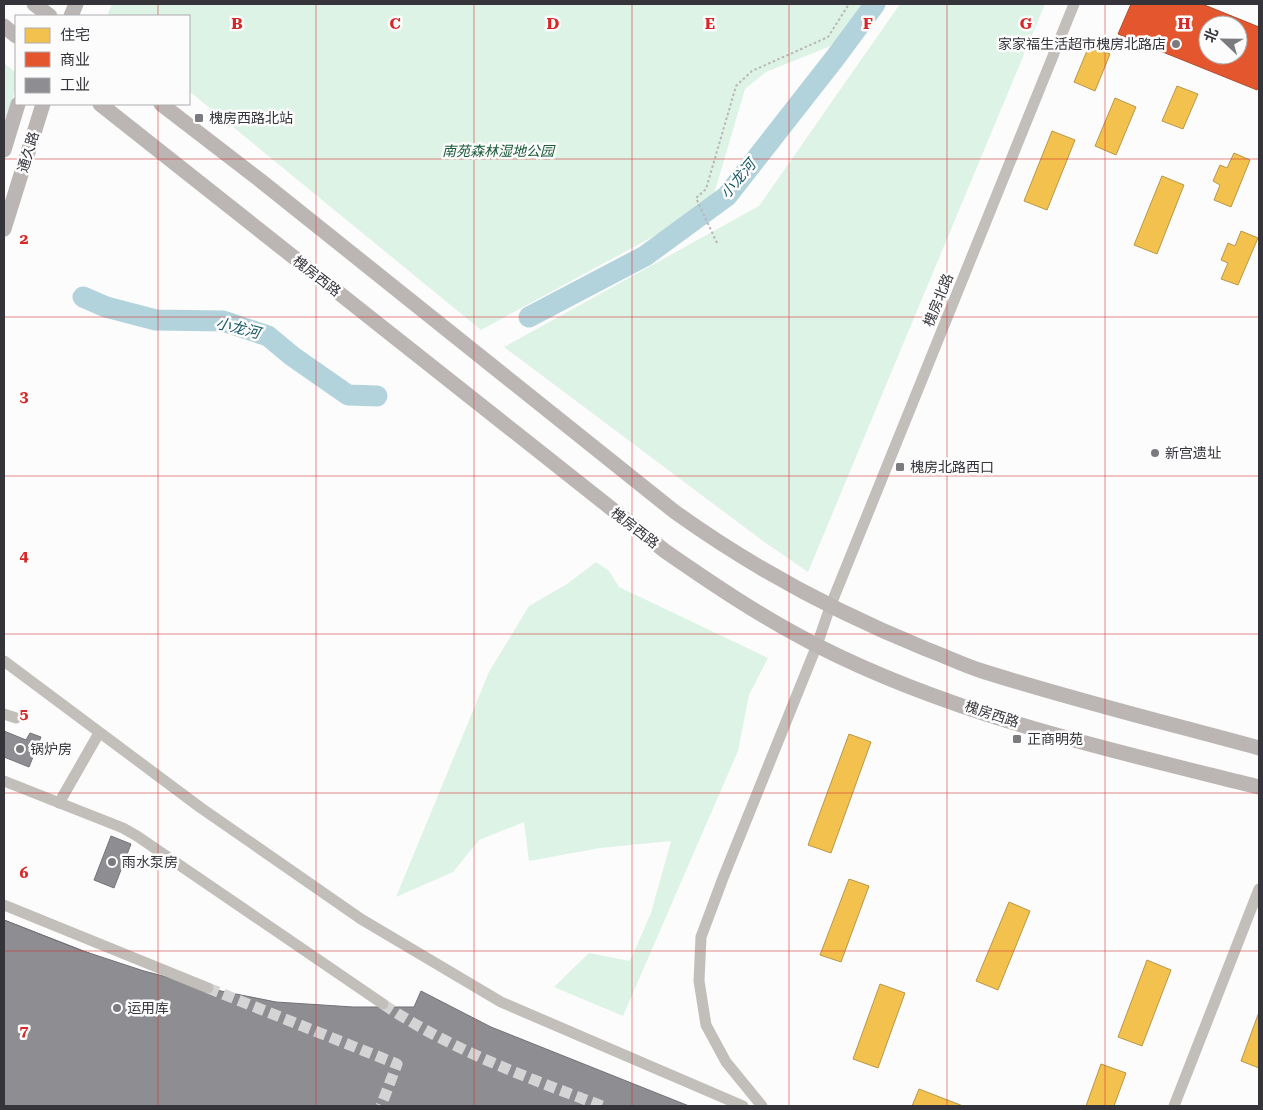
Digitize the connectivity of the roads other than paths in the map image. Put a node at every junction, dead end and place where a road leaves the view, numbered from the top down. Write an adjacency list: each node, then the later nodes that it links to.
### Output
1 (34, 4): 3 (main road)
2 (1074, 4): 12 (street, 槐房北路)
3 (48, 12)
4 (4, 26): 5 (main road)
5 (15, 35)
6 (18, 105): 10 (main road, 通久路)
7 (43, 105): 11 (main road, 通久路)
8 (101, 105): 13 (main road, 槐房西路)
9 (162, 105): 12 (main road)
10 (4, 150)
11 (4, 229)
12 (830, 607): 13 (street, 槐房北路); 18 (main road)
13 (817, 645): 20 (main road, 槐房西路); 27 (street, 槐房北路)
14 (4, 661): 17 (street)
15 (4, 714): 16 (street)
16 (16, 718)
17 (99, 733): 21 (street); 26 (street)
18 (1259, 748)
19 (4, 781): 21 (street)
20 (1259, 787)
21 (58, 803): 25 (street)
22 (1259, 889): 28 (street)
23 (4, 905): 24 (street)
24 (208, 988)
25 (383, 1004)
26 (743, 1106)
27 (762, 1106)
28 (1174, 1106)

